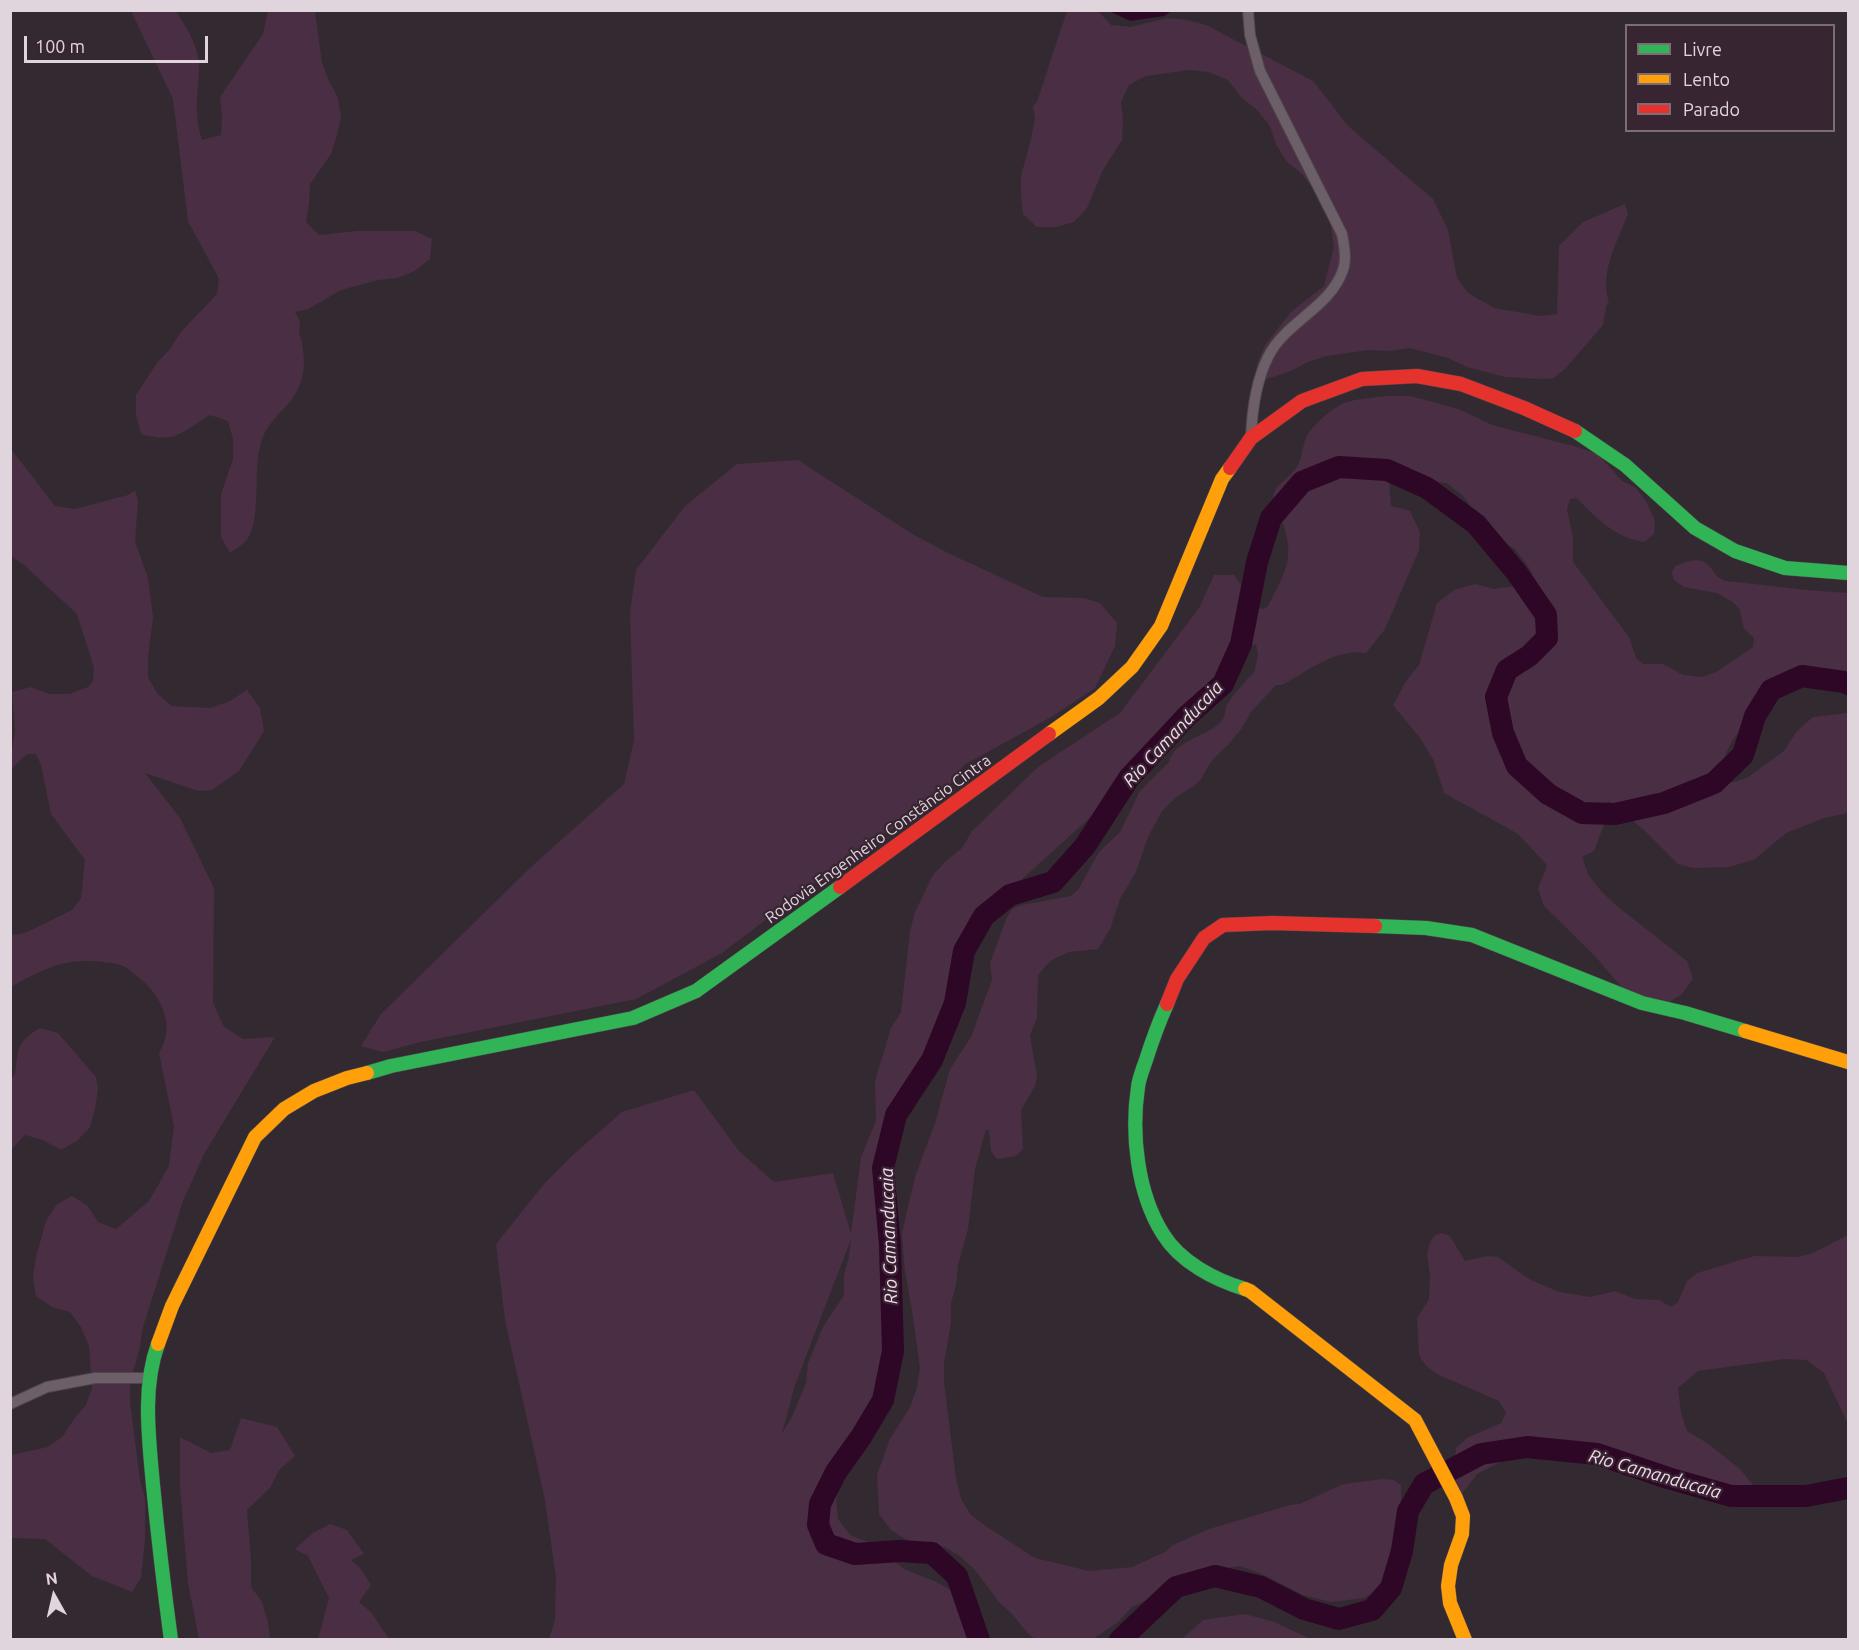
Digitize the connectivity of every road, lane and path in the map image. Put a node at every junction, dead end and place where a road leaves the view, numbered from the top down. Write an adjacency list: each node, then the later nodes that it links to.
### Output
1 (1248, 10): 2 (street)
2 (1251, 438): 3 (main road, Rodovia Engenheiro Constâncio Cintra); 5 (main road, Rodovia Engenheiro Constâncio Cintra)
3 (1848, 573)
4 (1848, 1062): 8 (main road)
5 (150, 1378): 6 (street); 7 (main road, Rodovia Engenheiro Constâncio Cintra)
6 (10, 1404)
7 (171, 1640)
8 (1465, 1640)

